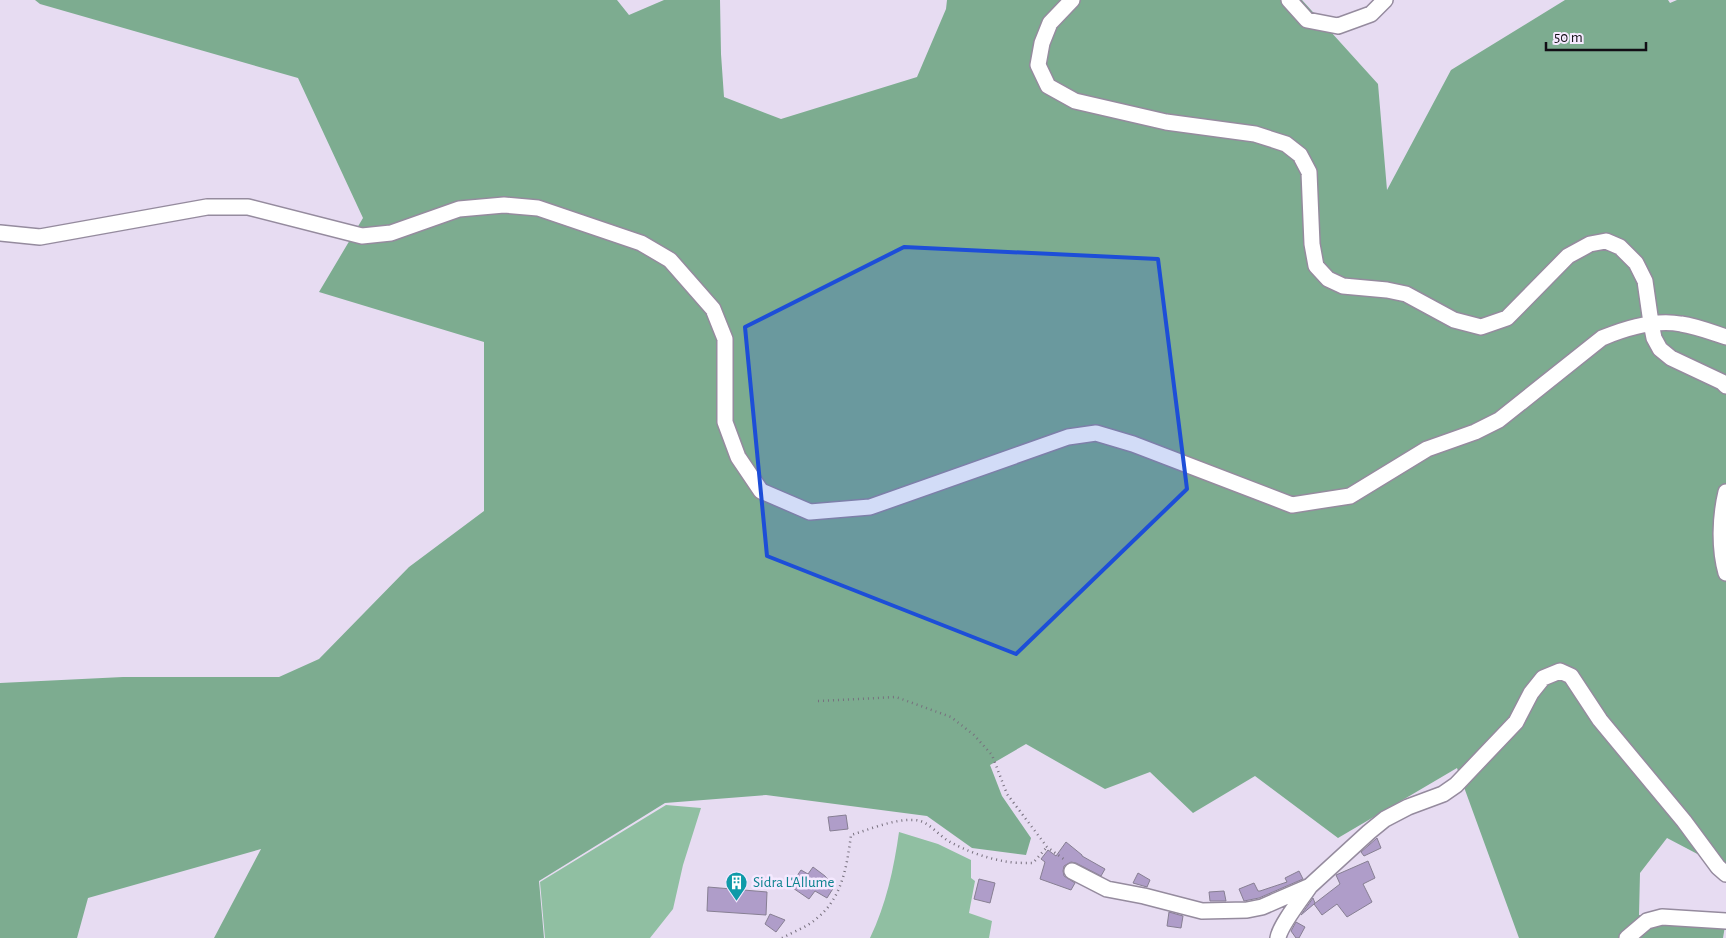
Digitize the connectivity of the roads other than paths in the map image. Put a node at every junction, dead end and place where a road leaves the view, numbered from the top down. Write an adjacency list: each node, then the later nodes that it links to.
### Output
1 (1072, 0): 5 (street)
2 (1289, 0): 3 (street)
3 (1385, 0)
4 (0, 234): 5 (street)
5 (1650, 323): 6 (street); 7 (street)
6 (1726, 337)
7 (1726, 386)
8 (1726, 492): 9 (street)
9 (1726, 573)
10 (1072, 871): 12 (street)
11 (1726, 874): 12 (street)
12 (1310, 886): 14 (street)
13 (1726, 921): 15 (street)
14 (1278, 938)
15 (1627, 938)

